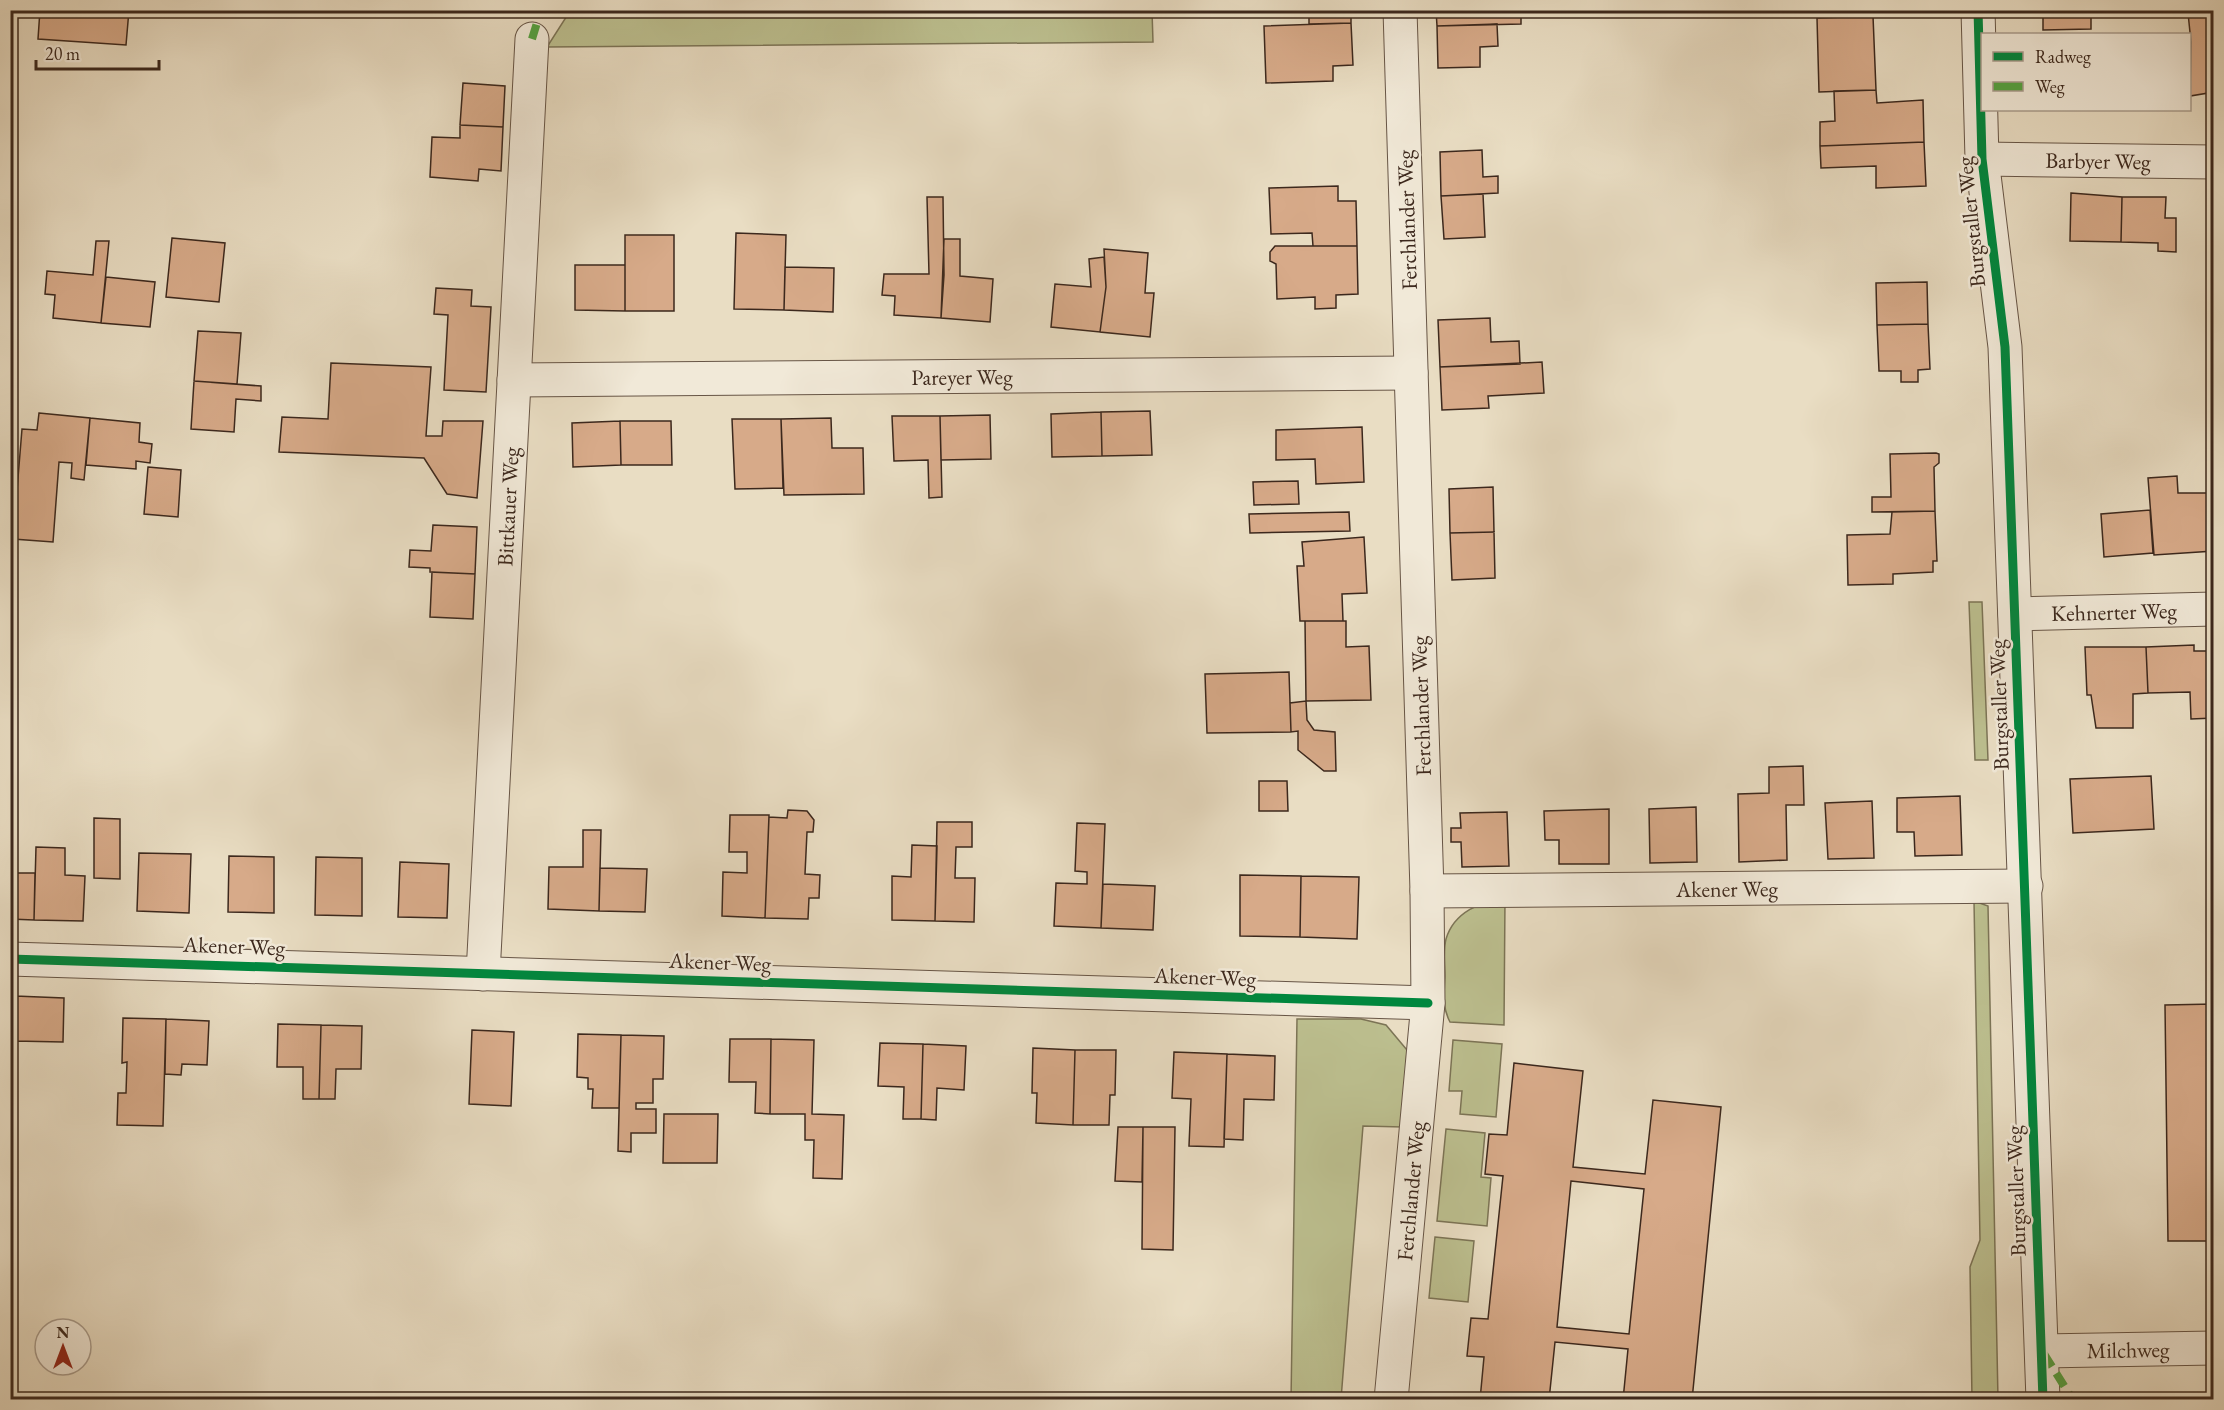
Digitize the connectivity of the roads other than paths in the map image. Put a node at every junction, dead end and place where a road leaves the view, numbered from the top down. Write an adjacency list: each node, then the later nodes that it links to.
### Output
1 (1400, 10): 8 (street, Ferchlander Weg)
2 (1978, 10): 4 (street, Burgstaller Weg)
3 (532, 39): 9 (street, Bittkauer Weg)
4 (1981, 99)
5 (1981, 111): 6 (street, Burgstaller Weg)
6 (1983, 159): 7 (street, Barbyer Weg); 11 (street, Burgstaller Weg)
7 (2214, 162)
8 (1411, 373): 9 (street, Pareyer Weg); 13 (street, Ferchlander Weg)
9 (514, 380): 15 (street, Bittkauer Weg)
10 (2214, 609): 11 (street, Kehnerter Weg)
11 (2015, 614): 12 (street, Burgstaller Weg)
12 (2026, 886): 13 (street, Akener Weg); 18 (street, Burgstaller Weg)
13 (1427, 891): 16 (street, Ferchlander Weg)
14 (10, 959): 15 (street, Akener Weg)
15 (483, 974): 16 (street, Akener Weg)
16 (1428, 1003): 19 (street, Ferchlander Weg)
17 (2214, 1348): 18 (street, Milchweg)
18 (2042, 1351): 20 (street, Burgstaller Weg)
19 (1391, 1400)
20 (2043, 1400)

